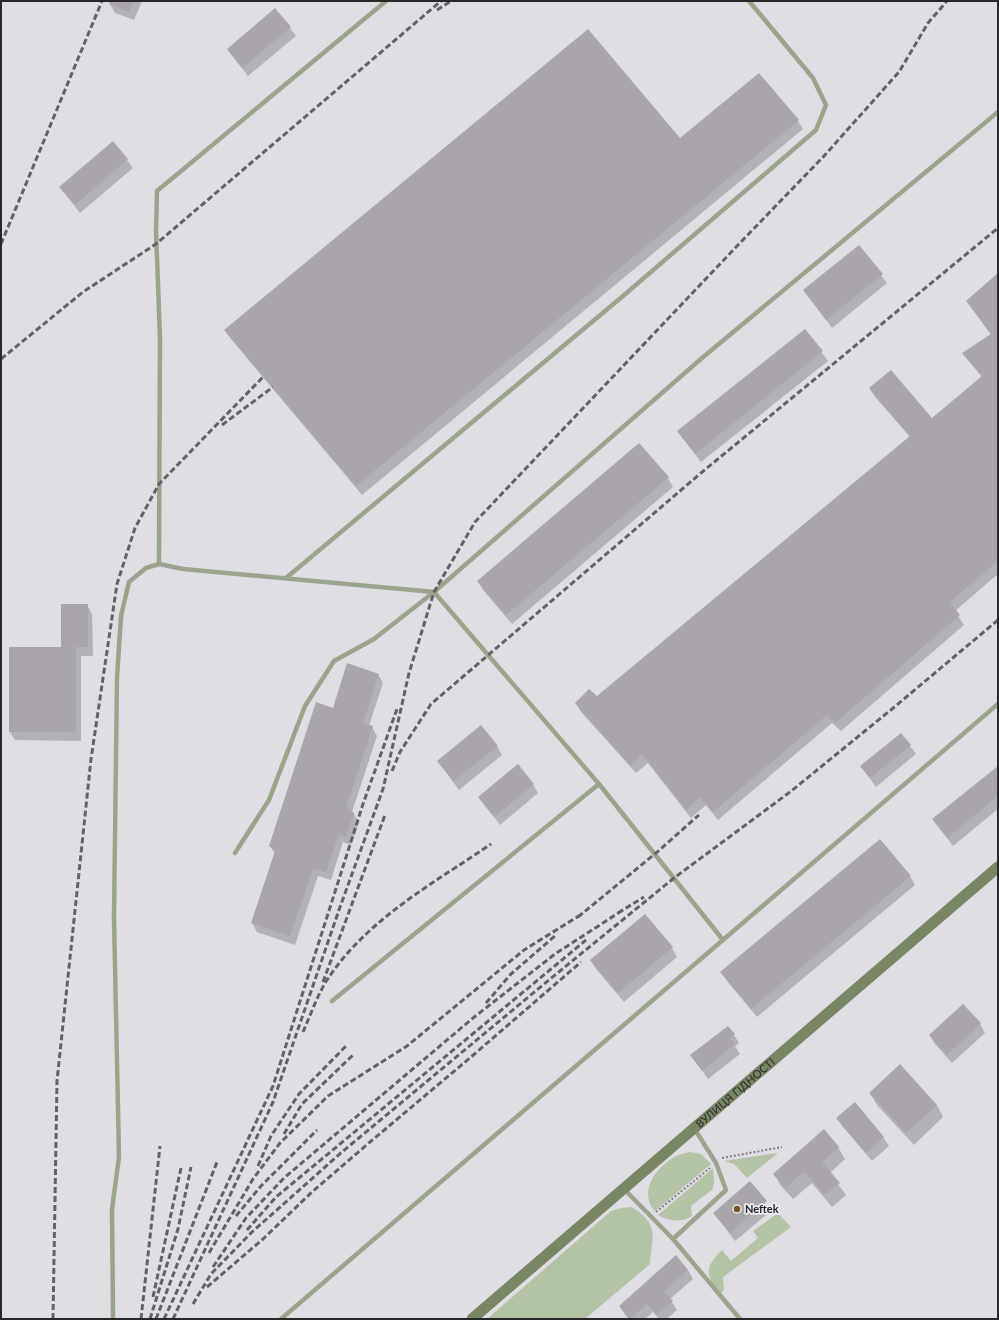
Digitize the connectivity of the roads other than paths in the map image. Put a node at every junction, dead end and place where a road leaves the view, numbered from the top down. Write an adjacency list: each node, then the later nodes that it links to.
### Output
1 (386, 1): 4 (lane)
2 (749, 1): 5 (lane)
3 (998, 112): 6 (lane)
4 (159, 564): 5 (lane); 16 (lane)
5 (286, 578): 6 (lane)
6 (434, 592): 8 (lane); 9 (lane)
7 (998, 704): 11 (lane)
8 (599, 784): 11 (lane); 12 (lane)
9 (235, 853)
10 (998, 867): 13 (main road, ВУЛИЦЯ ГІДНОСТІ)
11 (723, 940): 17 (lane)
12 (332, 1001)
13 (694, 1128): 14 (main road, ВУЛИЦЯ ГІДНОСТІ); 15 (lane)
14 (623, 1189): 15 (lane); 18 (main road, ВУЛИЦЯ ГІДНОСТІ)
15 (673, 1239): 19 (lane)
16 (113, 1319)
17 (280, 1319)
18 (472, 1319)
19 (740, 1319)

